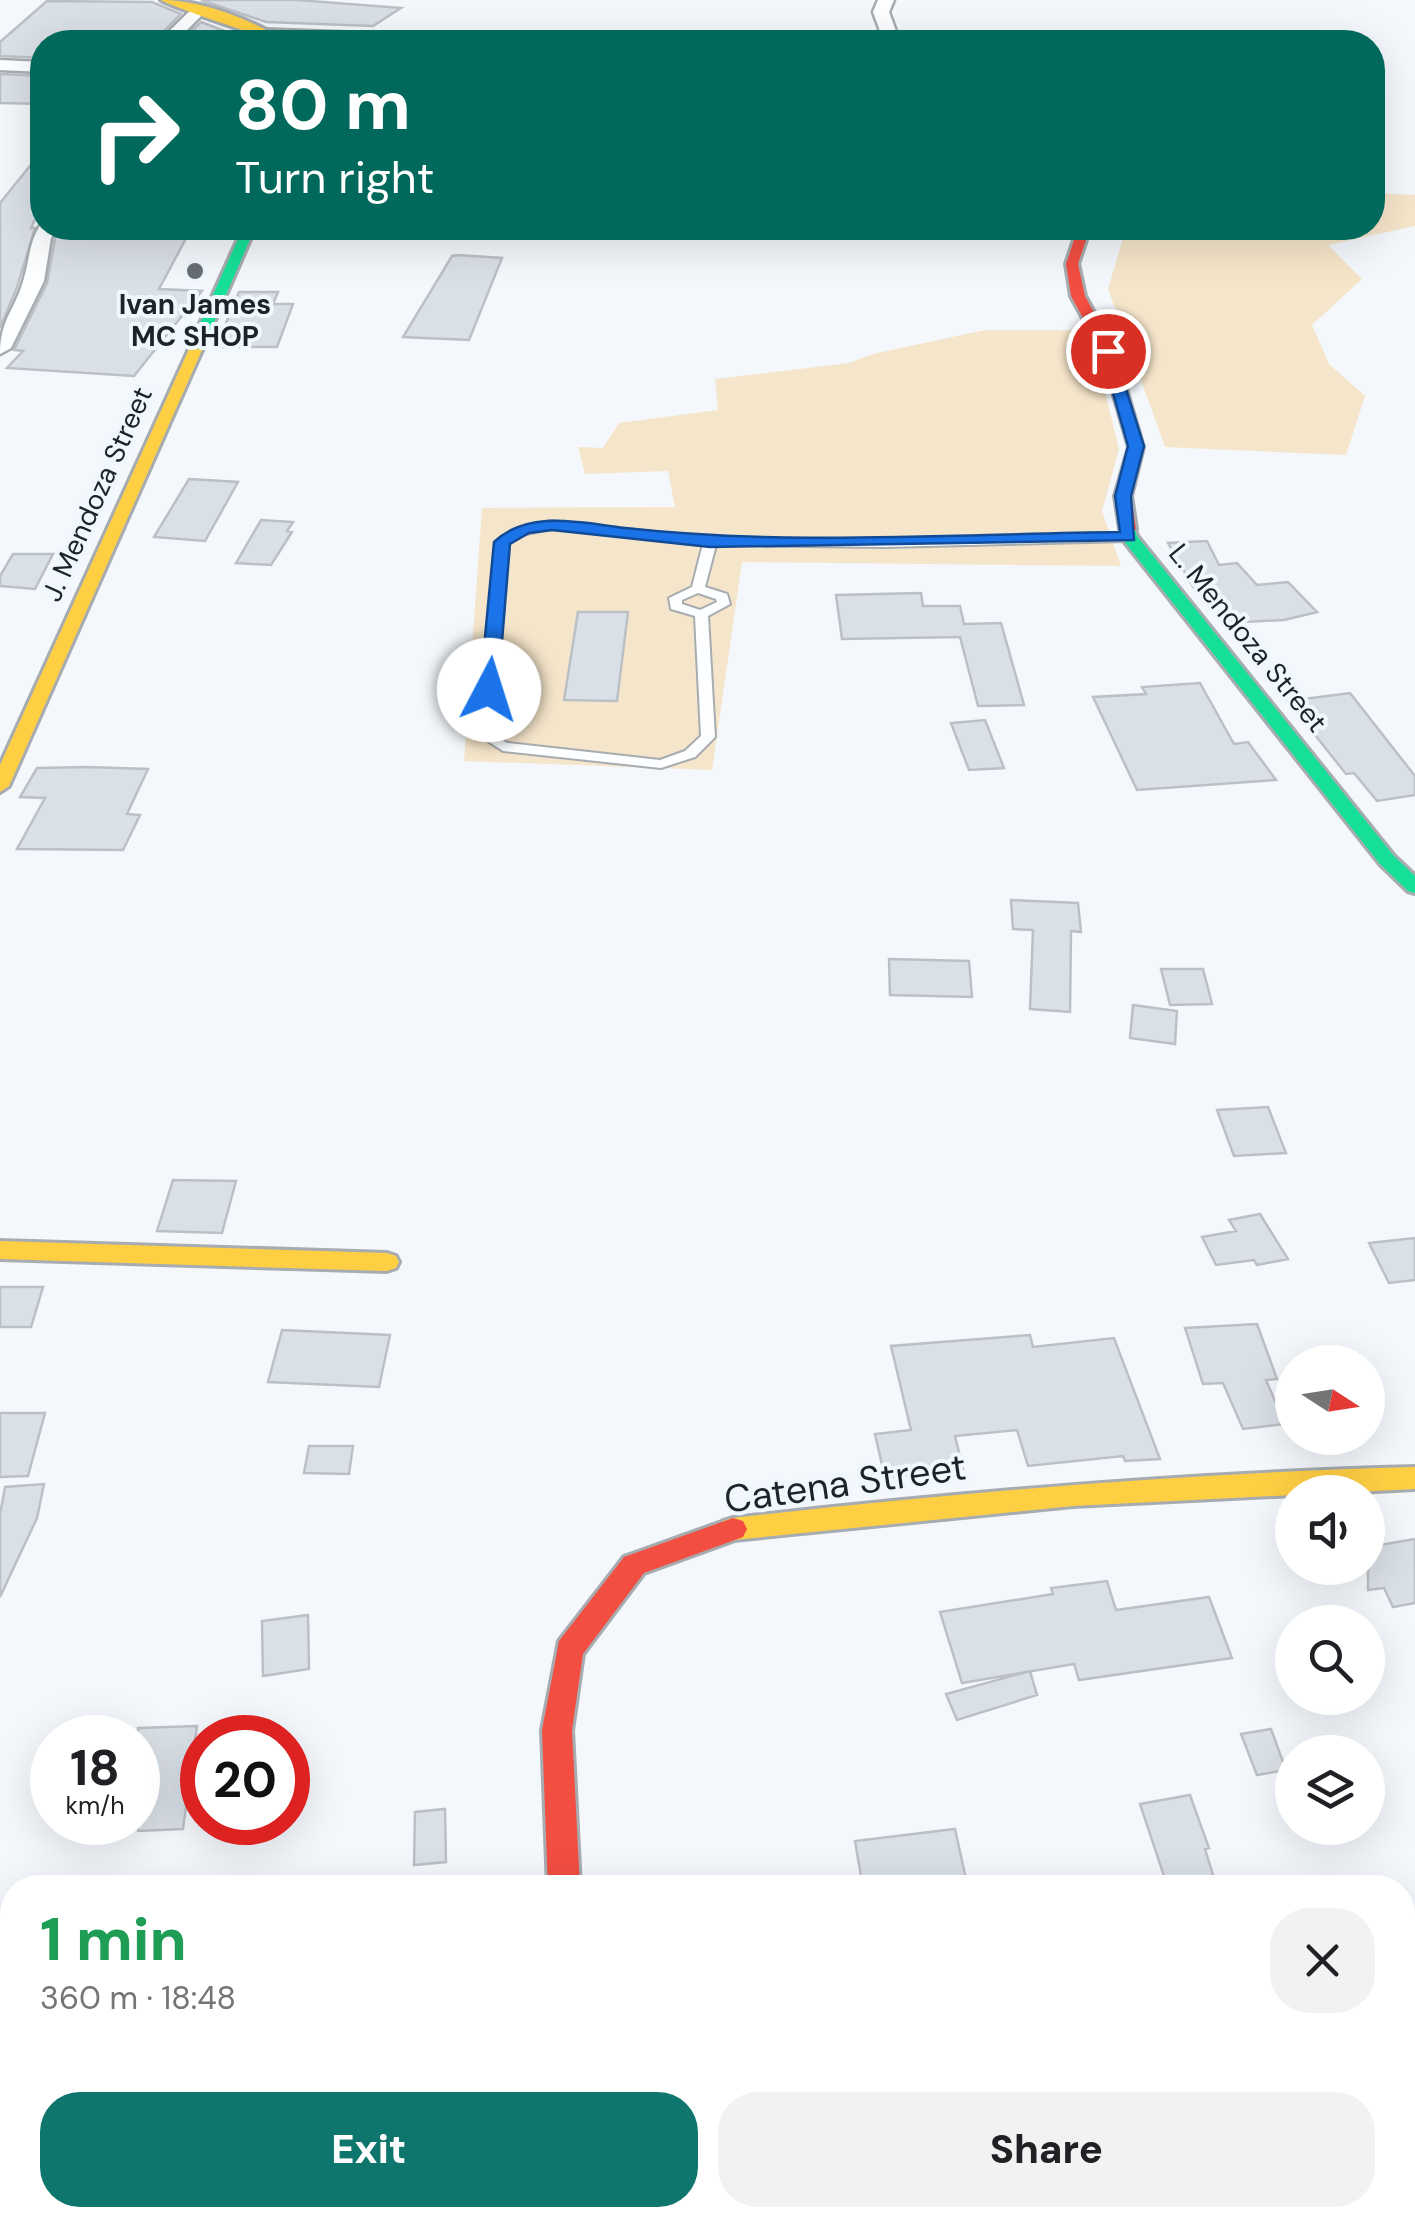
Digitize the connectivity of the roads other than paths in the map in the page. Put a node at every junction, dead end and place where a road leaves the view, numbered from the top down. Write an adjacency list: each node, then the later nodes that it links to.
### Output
1 (166, 0): 3 (street)
2 (886, 0): 6 (street)
3 (211, 8): 4 (street); 5 (street)
4 (182, 30)
5 (257, 30)
6 (887, 30)
7 (0, 65): 8 (street)
8 (30, 66)
9 (40, 240): 12 (street)
10 (244, 240): 17 (street, J. Mendoza Street)
11 (1080, 240): 13 (street, L. Mendoza Street)
12 (0, 348)
13 (1129, 537): 14 (lane); 18 (street, L. Mendoza Street)
14 (710, 542): 15 (lane); 16 (lane)
15 (698, 588): 16 (lane); 16 (lane)
16 (700, 614)
17 (0, 786)
18 (1415, 886)
19 (0, 1250): 20 (street)
20 (387, 1262)
21 (1415, 1478): 22 (street, Catena Street)
22 (563, 1875)

